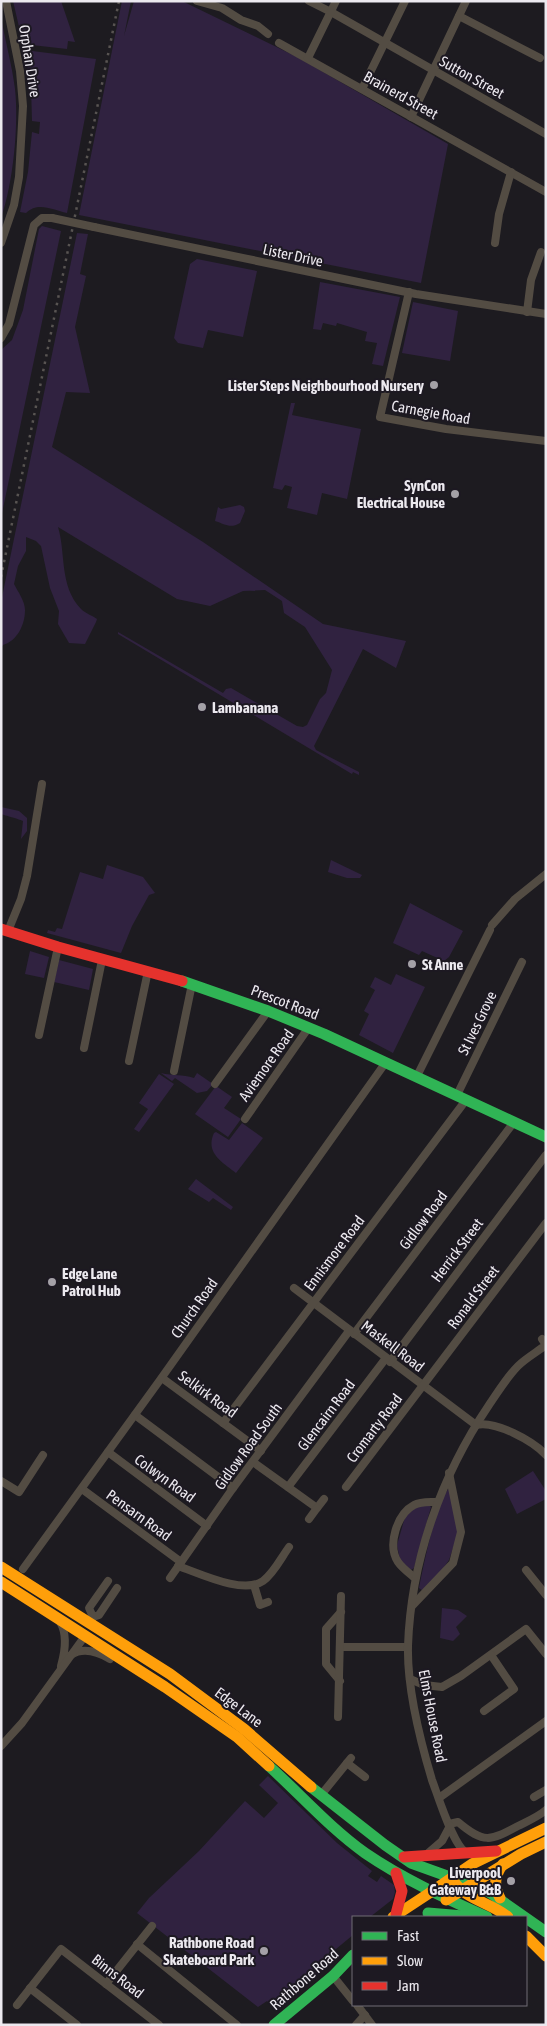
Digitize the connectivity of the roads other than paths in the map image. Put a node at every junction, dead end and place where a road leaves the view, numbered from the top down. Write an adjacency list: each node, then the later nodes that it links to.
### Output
1 (6, 1): 20 (street, Orphan Drive)
2 (197, 1): 9 (street)
3 (309, 1): 7 (street)
4 (336, 1): 7 (street)
5 (405, 1): 11 (street)
6 (466, 1): 8 (street)
7 (331, 12): 11 (street, Sutton Street); 12 (street)
8 (459, 16): 13 (street); 14 (street)
9 (268, 34)
10 (279, 43): 12 (street, Brainerd Street)
11 (385, 43): 14 (street, Sutton Street); 15 (street)
12 (308, 58): 15 (street, Brainerd Street)
13 (540, 58)
14 (434, 72): 16 (street); 17 (street, Sutton Street)
15 (362, 90): 16 (street, Brainerd Street)
16 (411, 117): 18 (street, Brainerd Street)
17 (546, 134)
18 (511, 172): 19 (street, Brainerd Street); 21 (street)
19 (546, 192)
20 (1, 243)
21 (496, 243)
22 (541, 252): 24 (street)
23 (409, 292): 24 (street, Lister Drive); 26 (street, Lister Drive, bridge); 27 (street, Carnegie Road)
24 (527, 312): 25 (street, Lister Drive)
25 (546, 314)
26 (1, 338)
27 (546, 440)
28 (42, 784): 30 (street)
29 (546, 874): 43 (street)
30 (4, 930): 31 (main road, Prescot Road)
31 (58, 947): 32 (main road, Prescot Road); 38 (street)
32 (102, 960): 34 (main road, Prescot Road); 39 (street)
33 (522, 962): 45 (street, St Ives Grove)
34 (148, 971): 35 (main road, Prescot Road); 40 (street)
35 (192, 984): 36 (main road, Prescot Road); 42 (street)
36 (268, 1011): 37 (main road, Prescot Road); 44 (street)
37 (309, 1027): 41 (main road, Prescot Road); 46 (street, Aviemore Road)
38 (39, 1035)
39 (84, 1048)
40 (129, 1061)
41 (386, 1062): 43 (main road, Prescot Road); 56 (street, Church Road)
42 (174, 1071)
43 (417, 1076): 45 (main road, Prescot Road)
44 (215, 1084)
45 (462, 1098): 47 (main road, Prescot Road); 52 (street, Ennismore Road)
46 (245, 1119)
47 (514, 1122): 48 (main road, Prescot Road); 53 (street, Gidlow Road)
48 (546, 1137)
49 (546, 1155): 55 (street, Herrick Street)
50 (546, 1223): 57 (street, Ronald Street)
51 (294, 1288): 52 (street, Maskell Road)
52 (313, 1303): 53 (street, Maskell Road); 59 (street, Ennismore Road)
53 (352, 1332): 55 (street, Maskell Road); 61 (street, Gidlow Road South)
54 (542, 1339): 60 (street, Elms House Road)
55 (388, 1360): 57 (street, Maskell Road); 68 (street, Glencairn Road)
56 (162, 1378): 58 (street, Church Road); 59 (street, Selkirk Road)
57 (423, 1387): 60 (street, Maskell Road); 69 (street, Cromarty Road)
58 (135, 1415): 62 (street, Church Road); 70 (street)
59 (223, 1423): 61 (street, Selkirk Road)
60 (476, 1424): 64 (street); 66 (street, Elms House Road)
61 (261, 1451): 65 (street, Gidlow Road South)
62 (108, 1452): 71 (street, Church Road); 76 (street, Colwyn Road)
63 (43, 1455): 67 (street)
64 (546, 1455)
65 (253, 1462): 68 (street); 70 (street, Gidlow Road South)
66 (449, 1473): 73 (street, Elms House Road); 92 (street)
67 (1, 1481)
68 (288, 1487): 74 (street)
69 (346, 1487)
70 (233, 1488): 76 (street, Gidlow Road South)
71 (82, 1489): 78 (street, Pensarn Road); 80 (street, Church Road)
72 (324, 1500): 74 (street)
73 (437, 1502): 83 (street, Elms House Road); 83 (street)
74 (317, 1508): 75 (street)
75 (309, 1519)
76 (207, 1526): 78 (street, Gidlow Road South)
77 (289, 1547): 86 (street)
78 (179, 1564): 82 (street, Gidlow Road South); 86 (street, Pensarn Road)
79 (1, 1567): 96 (main road, Edge Lane)
80 (23, 1569)
81 (526, 1570): 88 (street)
82 (170, 1578)
83 (415, 1578): 92 (street, Elms House Road)
84 (108, 1581): 96 (street)
85 (1, 1582): 95 (main road, Edge Lane)
86 (254, 1585): 91 (street)
87 (117, 1588): 96 (street)
88 (546, 1595)
89 (341, 1596): 94 (street)
90 (268, 1602): 91 (street)
91 (260, 1605): 93 (street)
92 (412, 1606): 99 (street, Elms House Road)
93 (251, 1608)
94 (341, 1612): 98 (street); 106 (street)
95 (59, 1620): 97 (main road, Edge Lane); 104 (street)
96 (92, 1620): 97 (main road); 107 (main road, Edge Lane)
97 (85, 1636): 101 (street); 103 (main road, Edge Lane)
98 (340, 1647): 99 (street); 106 (street)
99 (408, 1647): 105 (street, Elms House Road)
100 (546, 1654): 102 (street)
101 (71, 1655): 103 (street); 104 (street)
102 (491, 1655): 105 (street); 108 (street)
103 (137, 1669): 111 (main road, Edge Lane)
104 (60, 1670): 112 (street)
105 (410, 1679): 117 (street, Elms House Road)
106 (340, 1681): 109 (street)
107 (215, 1708): 111 (main road); 115 (main road, Edge Lane)
108 (484, 1711)
109 (338, 1717)
110 (546, 1721): 117 (street)
111 (237, 1738): 127 (main road, Edge Lane)
112 (1, 1746)
113 (365, 1777): 115 (street)
114 (545, 1792): 116 (street)
115 (321, 1795): 125 (main road, Edge Lane)
116 (534, 1797)
117 (439, 1798): 119 (street, Elms House Road)
118 (546, 1810): 119 (street)
119 (449, 1825): 123 (street, Elms House Road); 124 (street)
120 (543, 1829): 121 (main road); 122 (main road)
121 (546, 1842): 126 (main road)
122 (496, 1851): 123 (main road); 128 (main road)
123 (464, 1852): 124 (main road)
124 (426, 1856): 125 (main road)
125 (404, 1857): 128 (main road, Edge Lane)
126 (503, 1864): 129 (main road); 131 (main road)
127 (396, 1873): 130 (main road, Edge Lane); 134 (main road)
128 (452, 1879): 129 (main road, Edge Lane); 130 (main road)
129 (465, 1887): 131 (main road); 132 (main road); 137 (main road)
130 (431, 1892): 132 (main road, Edge Lane); 134 (main road)
131 (500, 1898): 138 (main road)
132 (446, 1900): 133 (main road); 136 (main road, Edge Lane)
133 (425, 1915): 135 (main road)
134 (394, 1916)
135 (450, 1916)
136 (485, 1916)
137 (507, 1916)
138 (524, 1916)
139 (527, 1918): 141 (main road)
140 (152, 1926): 143 (street)
141 (546, 1932)
142 (527, 1937): 145 (main road)
143 (137, 1944): 147 (street); 154 (street)
144 (352, 1956): 146 (main road, Rathbone Road)
145 (546, 1956)
146 (333, 1976): 149 (street); 155 (main road, Rathbone Road)
147 (106, 1984): 148 (street, Binns Road); 153 (street, Binns Road)
148 (30, 1988): 150 (street); 152 (street)
149 (352, 2000)
150 (17, 2005)
151 (362, 2009): 156 (street); 157 (street)
152 (77, 2025)
153 (159, 2025)
154 (237, 2025)
155 (274, 2025)
156 (356, 2025)
157 (372, 2025)

